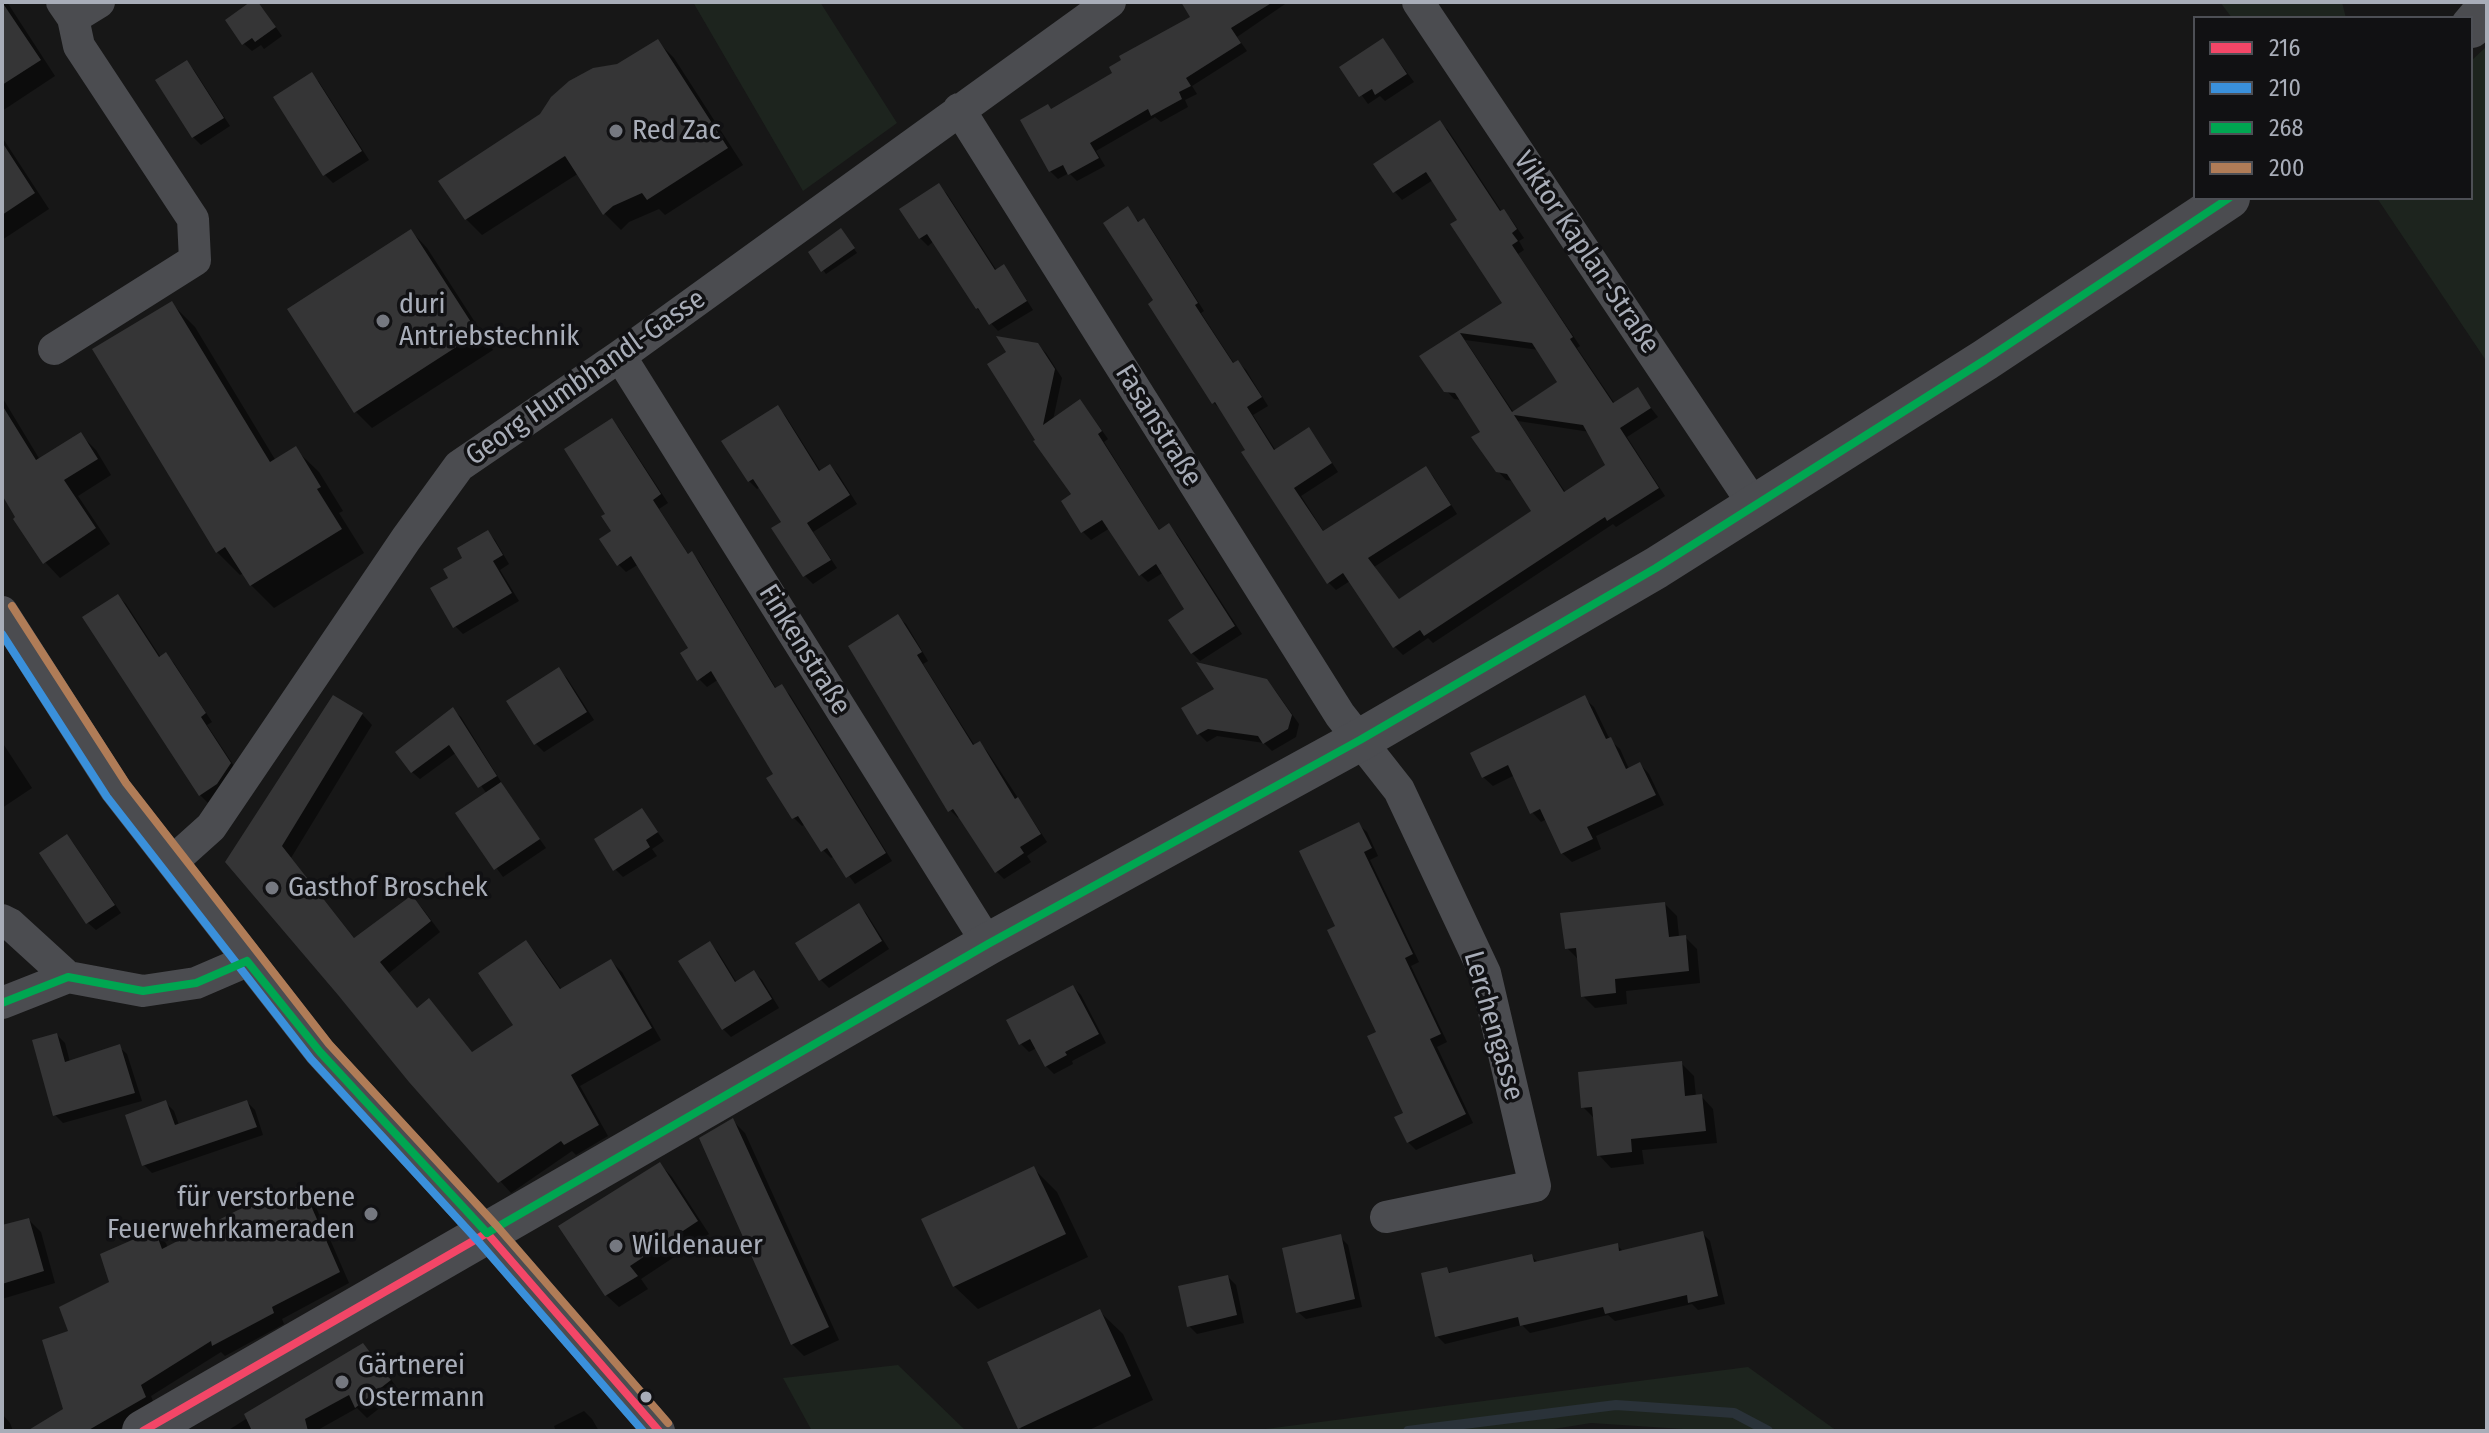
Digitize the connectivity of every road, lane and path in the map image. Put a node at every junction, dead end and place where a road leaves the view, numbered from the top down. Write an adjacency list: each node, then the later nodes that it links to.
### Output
1 (1110, 2): 6 (street, Georg Humbhandl-Gasse)
2 (1418, 2): 10 (street, Viktor Kaplan-Straße)
3 (78, 7): 8 (street)
4 (2487, 8): 5 (street)
5 (2473, 25)
6 (959, 109): 9 (street, Georg Humbhandl-Gasse); 12 (street, Fasanstraße)
7 (2226, 200): 10 (street)
8 (54, 349)
9 (620, 356): 13 (street, Georg Humbhandl-Gasse); 15 (street, Finkenstraße)
10 (1754, 505): 12 (street)
11 (2, 612): 13 (street)
12 (1360, 740): 15 (street); 19 (street, Lerchengasse)
13 (172, 862): 16 (street)
14 (2, 920): 17 (street)
15 (988, 944): 20 (street)
16 (247, 961): 17 (street); 20 (street)
17 (68, 977): 18 (street)
18 (2, 1003)
19 (1386, 1217)
20 (487, 1233): 21 (street); 22 (street)
21 (143, 1431)
22 (659, 1431)

